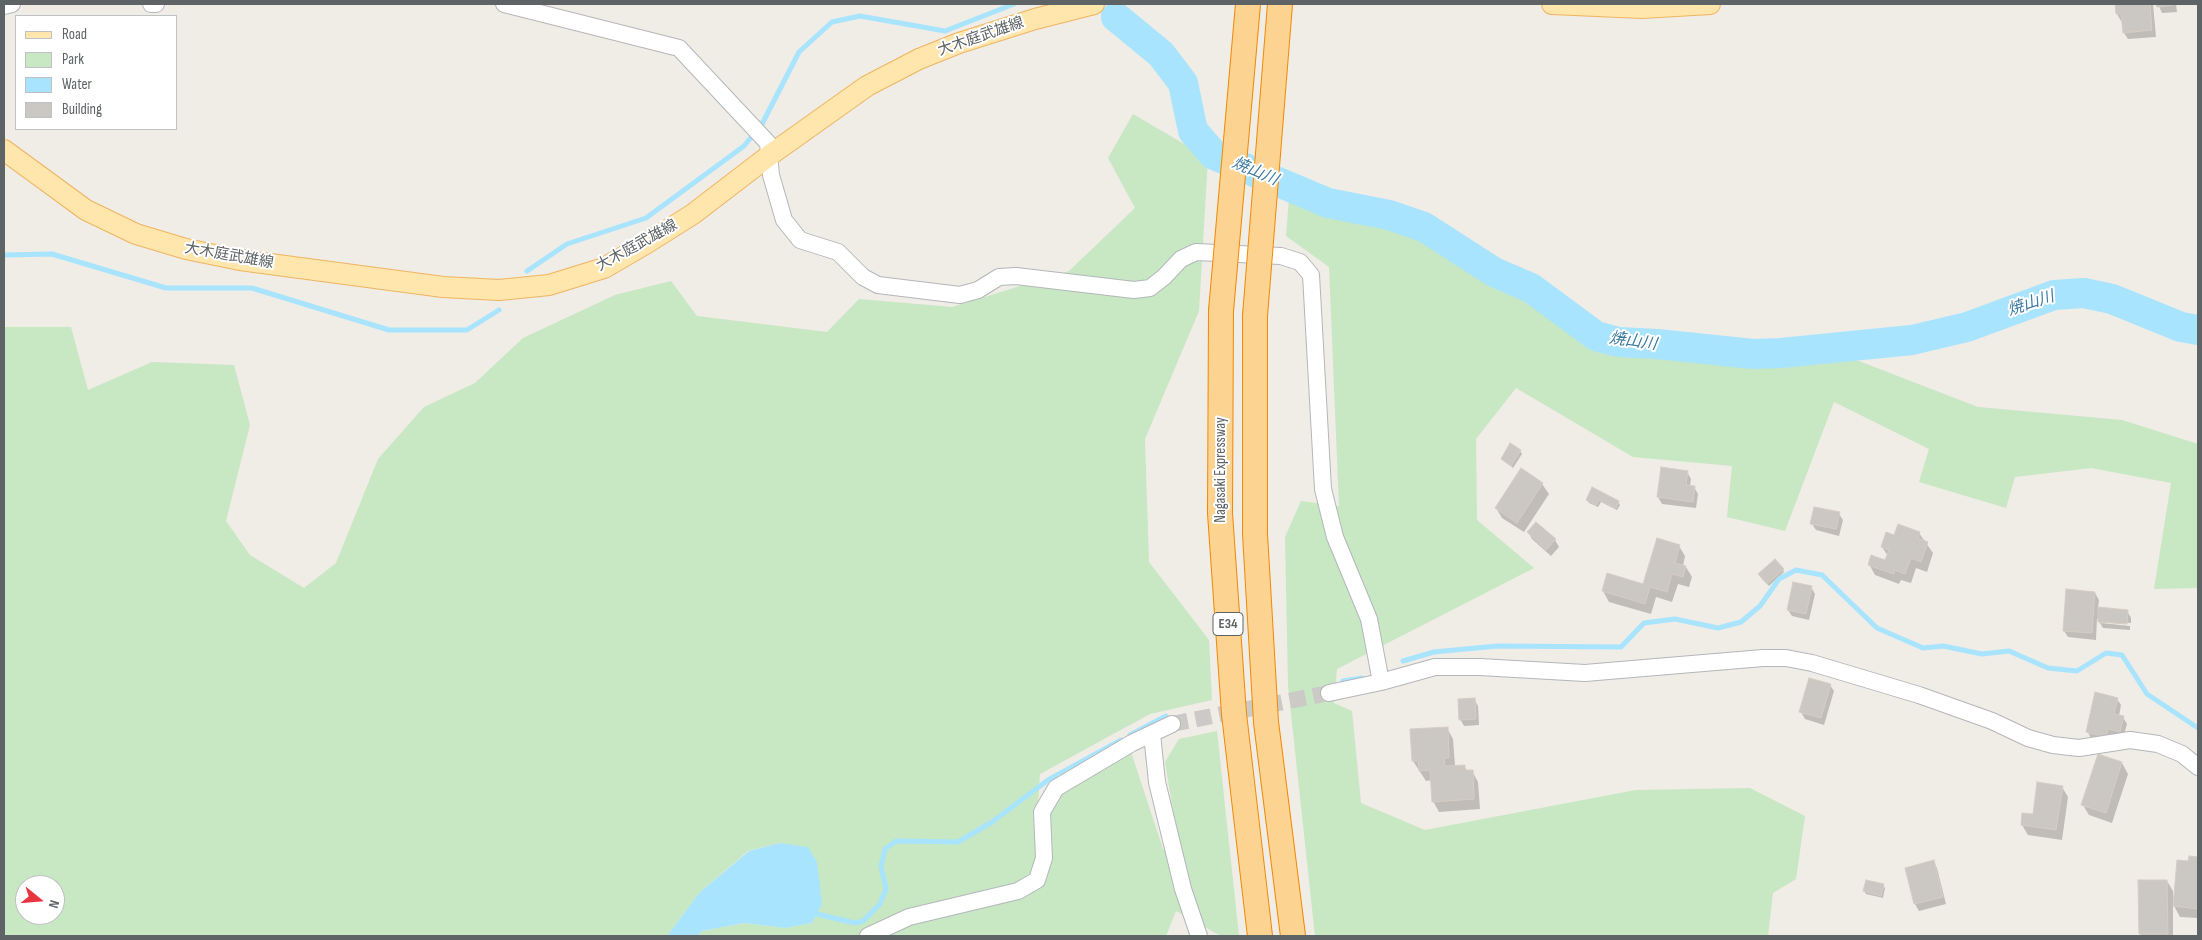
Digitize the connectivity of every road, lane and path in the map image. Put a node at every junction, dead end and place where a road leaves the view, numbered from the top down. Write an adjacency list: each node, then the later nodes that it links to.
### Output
1 (12, 4): 10 (street)
2 (151, 4): 3 (street)
3 (156, 4)
4 (504, 4): 12 (street)
5 (1094, 4): 12 (main road, 大木庭武雄線)
6 (1248, 4): 20 (highway, Nagasaki Expressway / E34, bridge)
7 (1280, 4): 21 (highway, E34, bridge)
8 (1552, 4): 9 (main road)
9 (1710, 4)
10 (4, 6)
11 (4, 150): 12 (main road, 大木庭武雄線)
12 (770, 155): 13 (street)
13 (1381, 682): 14 (street); 17 (street)
14 (1329, 693)
15 (1172, 724): 16 (street)
16 (1152, 734): 18 (street); 19 (street)
17 (2198, 766)
18 (868, 936)
19 (1199, 936)
20 (1260, 936)
21 (1293, 936)

